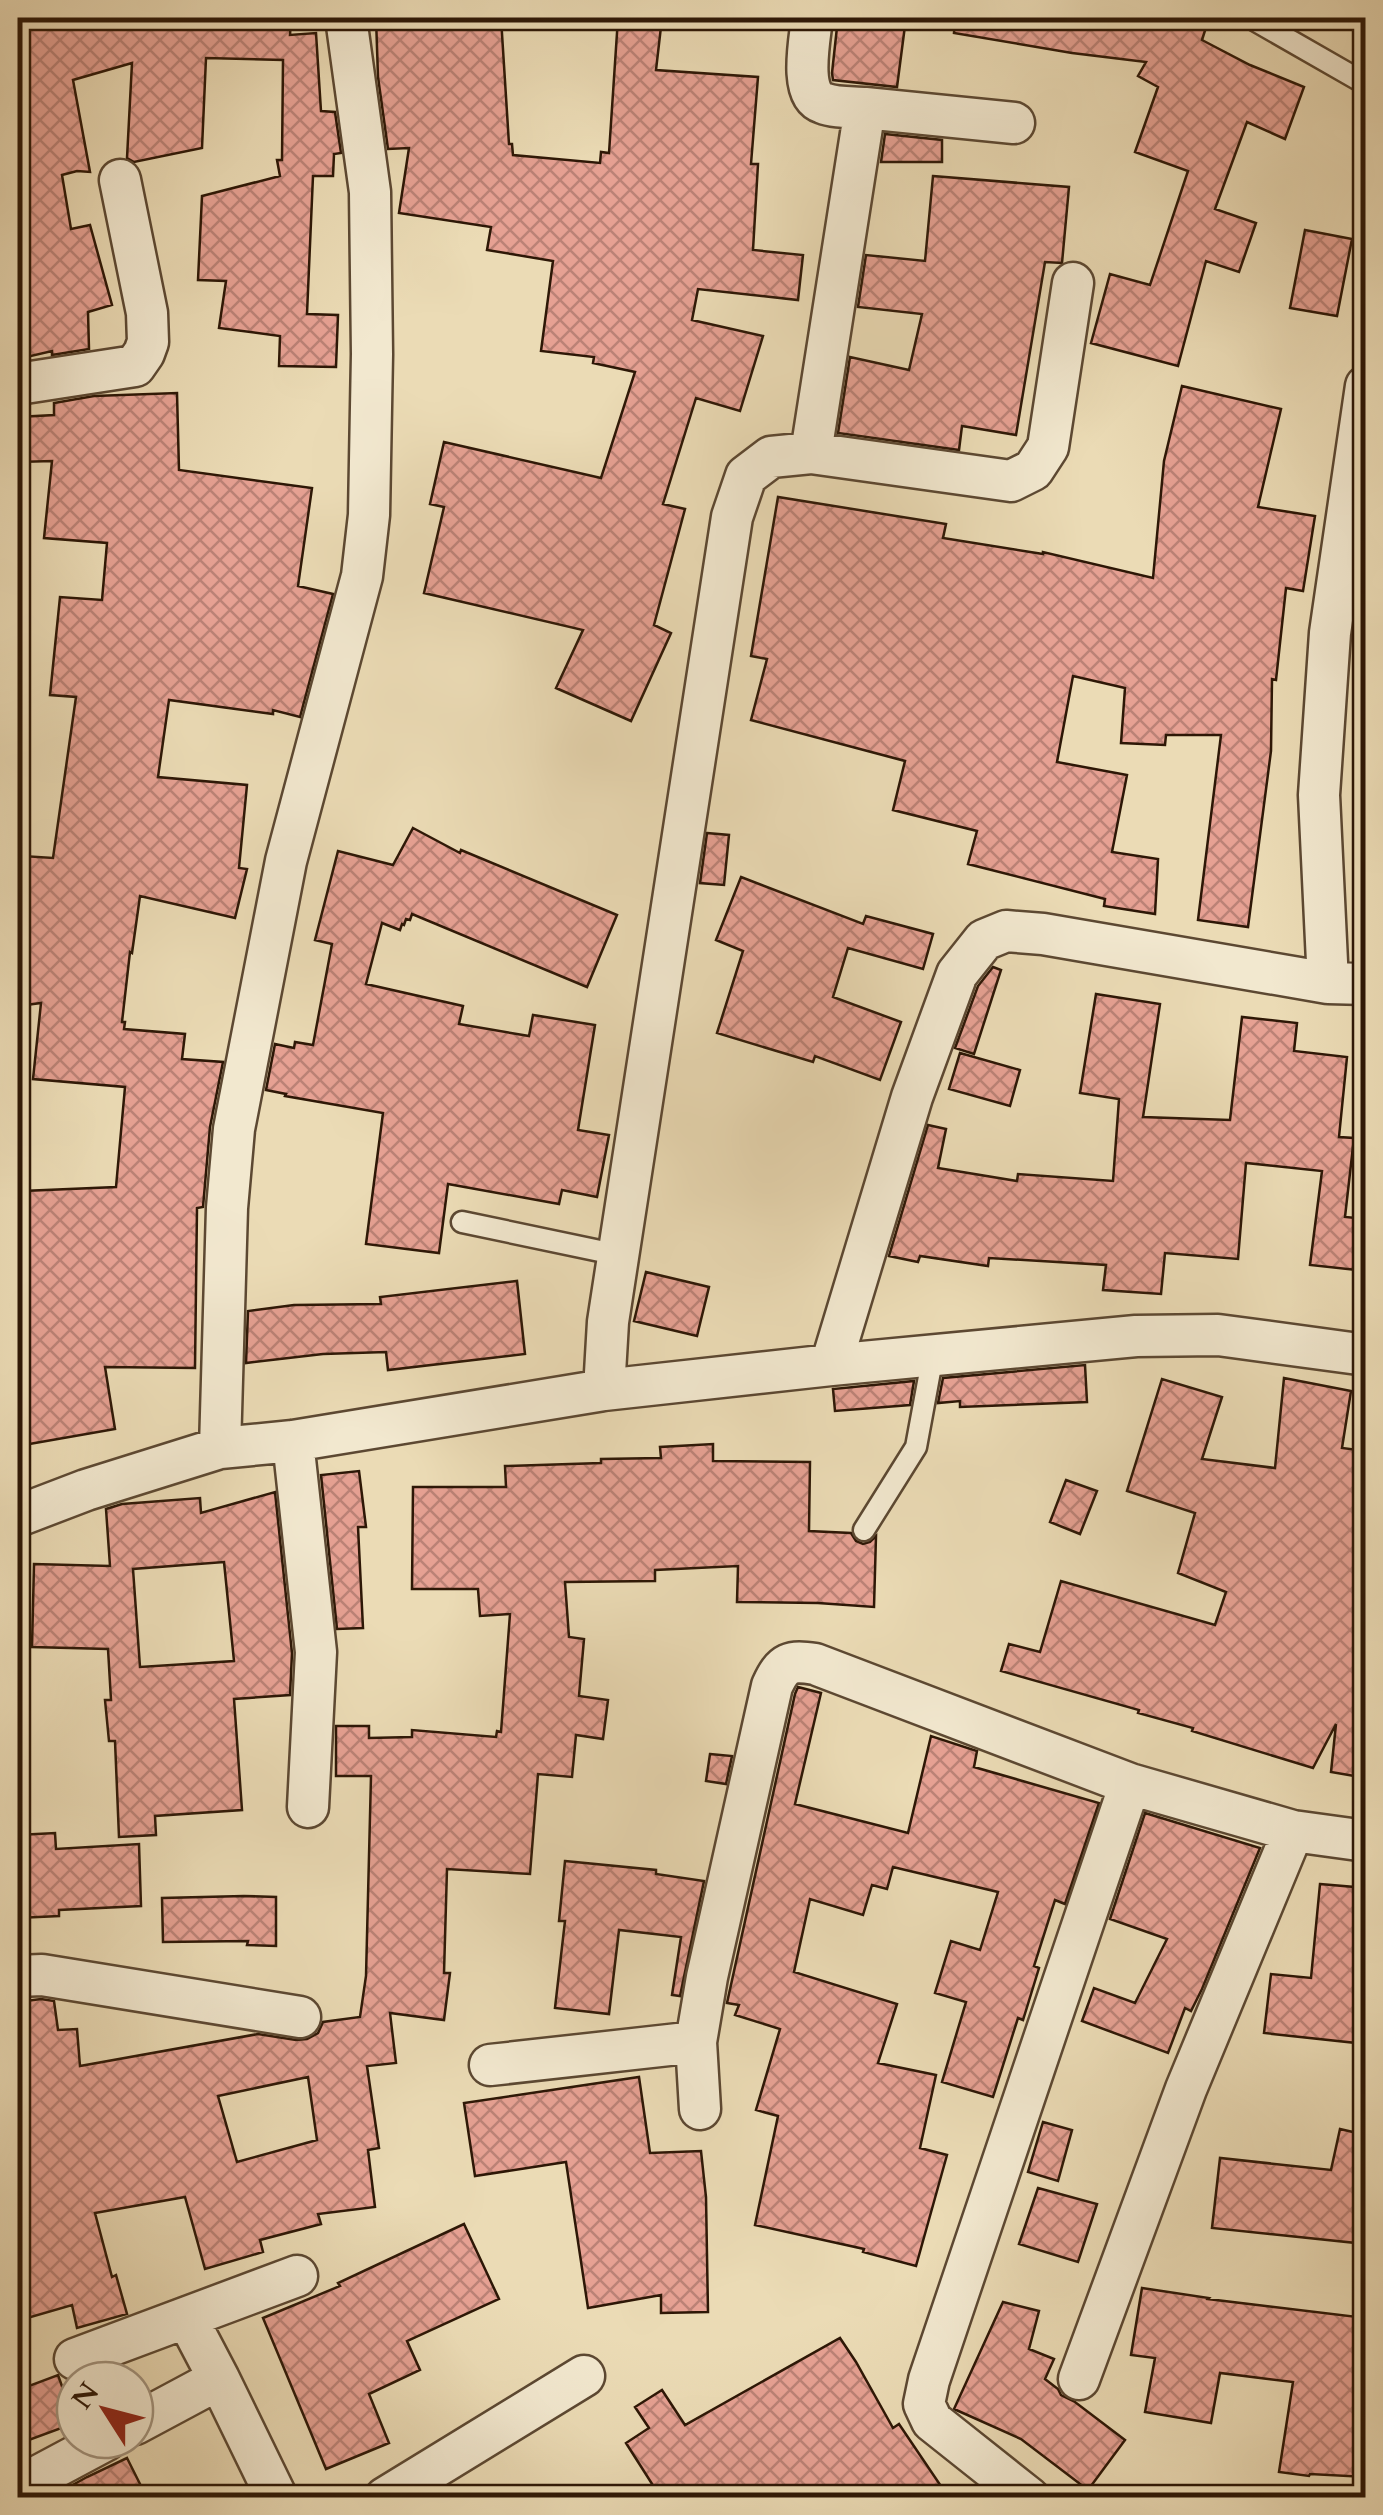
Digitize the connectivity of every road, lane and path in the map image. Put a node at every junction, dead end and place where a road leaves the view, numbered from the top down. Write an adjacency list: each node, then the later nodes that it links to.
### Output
1 (346, 18): 20 (street)
2 (812, 18): 5 (street)
3 (1256, 22): 4 (lane)
4 (1366, 84)
5 (864, 108): 6 (street); 11 (street)
6 (1014, 123)
7 (120, 180): 9 (street)
8 (1073, 283): 11 (street)
9 (18, 384)
10 (1366, 386): 12 (street)
11 (811, 453): 14 (street)
12 (1347, 983): 17 (street)
13 (462, 1222): 14 (lane)
14 (619, 1255): 18 (street)
15 (933, 1355): 16 (street); 17 (street); 22 (lane)
16 (1366, 1355)
17 (831, 1365): 18 (street)
18 (604, 1390): 19 (street)
19 (293, 1441): 20 (street); 24 (street)
20 (220, 1448): 21 (street)
21 (18, 1516)
22 (864, 1530)
23 (1130, 1784): 25 (street); 29 (street); 43 (street)
24 (308, 1807)
25 (1293, 1831): 26 (street); 36 (street)
26 (1366, 1841)
27 (18, 1976): 28 (street)
28 (300, 2017)
29 (696, 2042): 30 (street); 31 (street)
30 (490, 2065)
31 (700, 2109)
32 (297, 2276): 33 (street)
33 (187, 2318): 34 (street); 37 (street)
34 (74, 2359)
35 (584, 2376): 42 (street)
36 (1079, 2378)
37 (219, 2380): 38 (street); 41 (street)
38 (155, 2414)
39 (69, 2460): 40 (street)
40 (18, 2487)
41 (277, 2498)
42 (385, 2498)
43 (1028, 2498)

